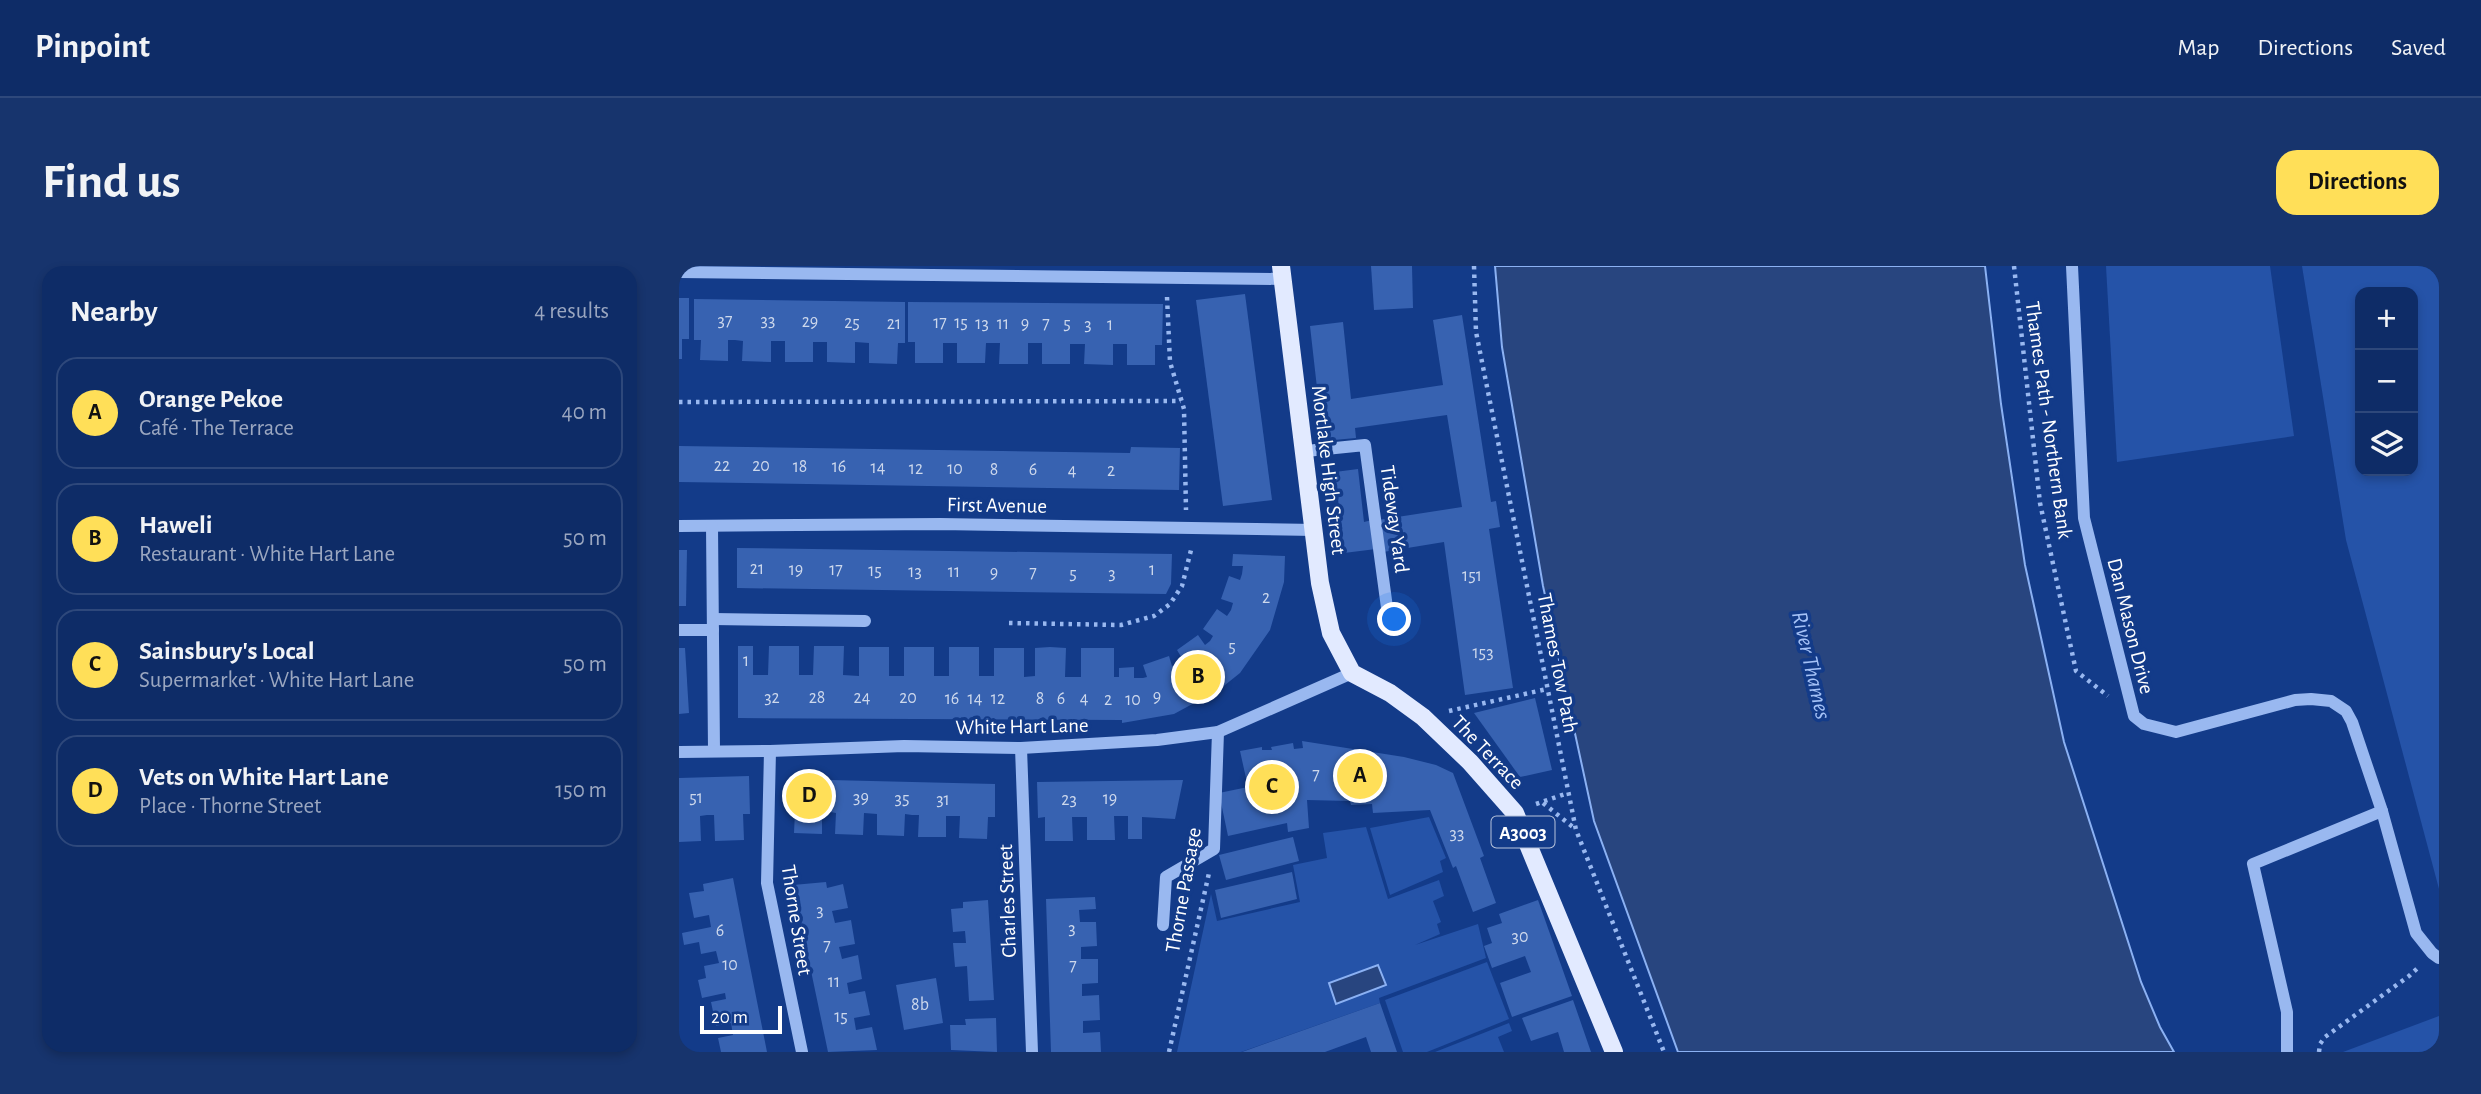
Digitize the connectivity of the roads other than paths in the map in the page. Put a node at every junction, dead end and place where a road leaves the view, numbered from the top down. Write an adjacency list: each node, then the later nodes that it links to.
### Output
1 (2072, 266): 18 (street, Dan Mason Drive)
2 (679, 272): 3 (street)
3 (1281, 272): 4 (main road, Mortlake High Street)
4 (1305, 452): 7 (main road, Mortlake High Street); 8 (street, Tideway Yard)
5 (679, 526): 6 (street, First Avenue)
6 (712, 526): 7 (street, First Avenue); 10 (street)
7 (1315, 530): 12 (main road, Mortlake High Street)
8 (1388, 615)
9 (865, 621): 10 (street)
10 (713, 624): 11 (street); 15 (street)
11 (679, 630)
12 (1352, 673): 13 (street, White Hart Lane); 23 (main road, The Terrace / A3003)
13 (1218, 732): 14 (street, White Hart Lane); 19 (street, Thorne Passage)
14 (1021, 748): 16 (street, White Hart Lane); 22 (street, Charles Street)
15 (714, 751): 16 (street, White Hart Lane); 17 (street, White Hart Lane)
16 (770, 751): 21 (street, Thorne Street)
17 (679, 752)
18 (2382, 811): 20 (street, Dan Mason Drive); 24 (street)
19 (1163, 925)
20 (2435, 956)
21 (802, 1052)
22 (1032, 1052)
23 (1614, 1052)
24 (2287, 1052)

